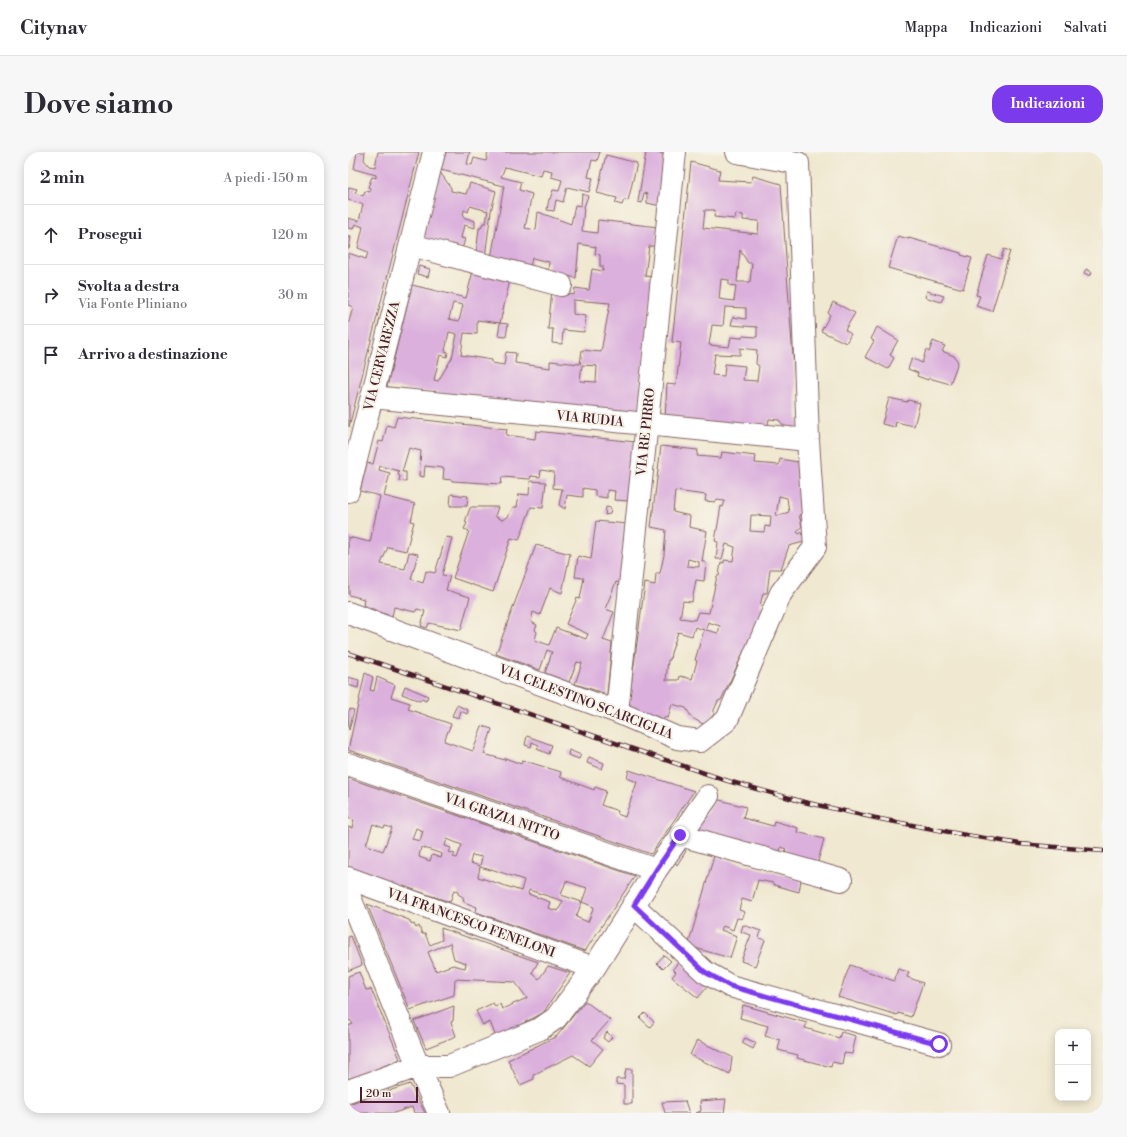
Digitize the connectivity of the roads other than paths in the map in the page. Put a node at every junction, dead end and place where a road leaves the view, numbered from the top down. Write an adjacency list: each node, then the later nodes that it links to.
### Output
1 (434, 152): 4 (street, VIA CERVAREZZA)
2 (675, 152): 7 (street, VIA RE PIRRO)
3 (737, 152): 8 (street)
4 (411, 245): 5 (street); 6 (street, VIA CERVAREZZA)
5 (561, 285)
6 (372, 397): 7 (street, VIA RUDIA); 9 (street, VIA CERVAREZZA)
7 (647, 425): 8 (street, VIA RUDIA); 11 (street, VIA RE PIRRO)
8 (808, 440): 11 (street, VIA CELESTINO SCARCIGLIA)
9 (348, 491)
10 (348, 613): 11 (street, VIA CELESTINO SCARCIGLIA)
11 (617, 712)
12 (348, 764): 15 (street, VIA GRAZIA NITTO)
13 (708, 796): 14 (street)
14 (680, 835): 15 (street); 17 (street)
15 (656, 870): 19 (street)
16 (348, 878): 20 (street, VIA FRANCESCO FENELONI)
17 (841, 880)
18 (348, 893): 22 (street)
19 (634, 905): 20 (street); 21 (street)
20 (594, 968): 22 (street)
21 (939, 1044)
22 (418, 1066): 23 (street); 24 (street)
23 (348, 1091)
24 (439, 1113)

